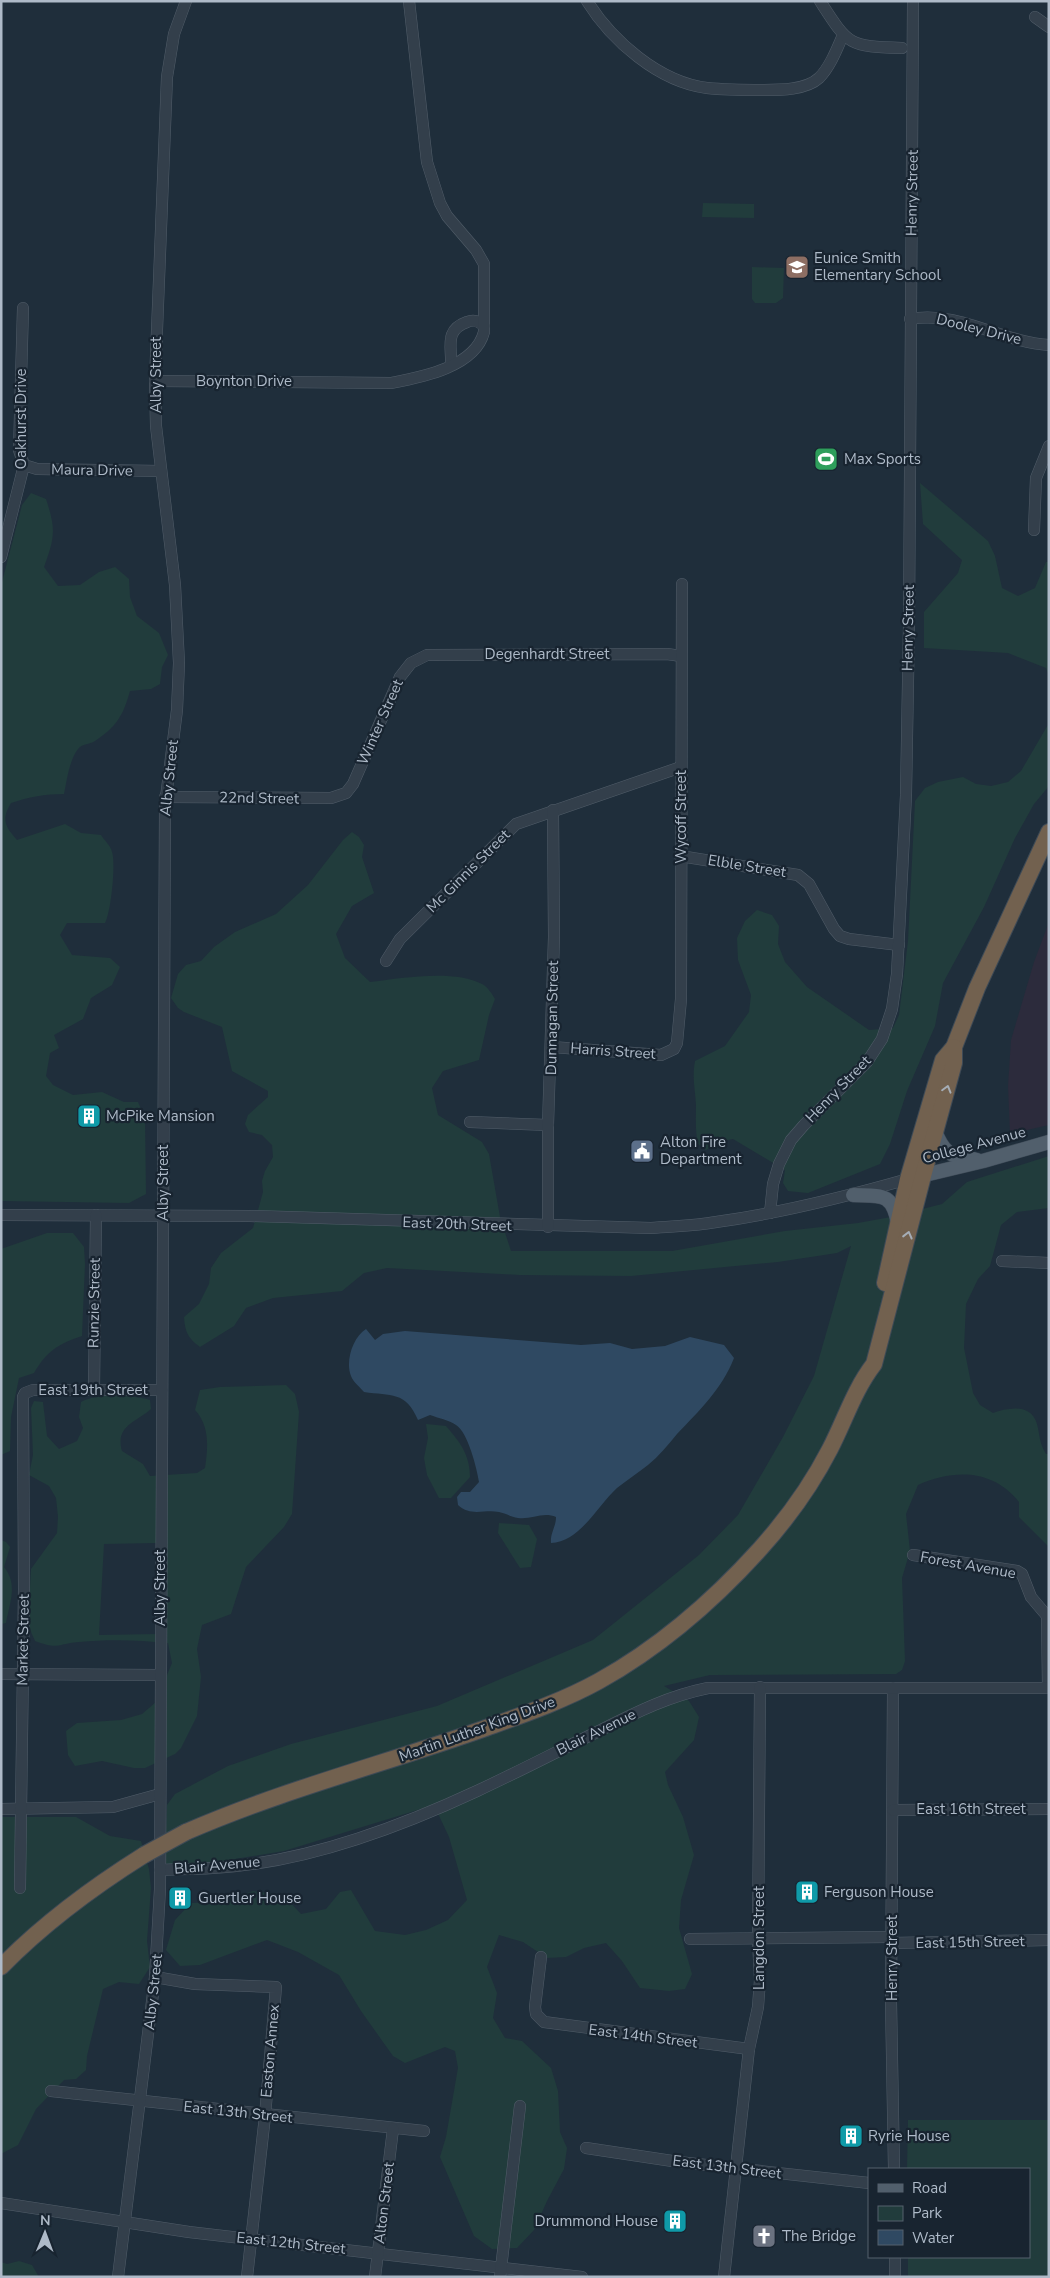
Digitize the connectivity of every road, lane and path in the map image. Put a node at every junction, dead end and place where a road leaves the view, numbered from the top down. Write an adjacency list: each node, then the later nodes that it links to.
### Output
1 (186, 1): 15 (street, Alby Street)
2 (409, 1): 12 (street, Boynton Drive)
3 (587, 1): 8 (street)
4 (820, 1): 8 (street)
5 (914, 1): 11 (street, Henry Street)
6 (1035, 17): 7 (street)
7 (1049, 27)
8 (843, 35): 9 (street)
9 (902, 48)
10 (23, 308): 17 (street, Oakhurst Drive)
11 (910, 319): 13 (street, Dooley Drive); 30 (street, Henry Street)
12 (484, 326): 14 (street, Boynton Drive); 14 (street)
13 (1049, 345)
14 (451, 365): 15 (street, Boynton Drive)
15 (155, 381): 18 (street, Alby Street)
16 (1049, 446): 19 (street)
17 (24, 465): 18 (street, Maura Drive); 20 (street, Oakhurst Drive)
18 (160, 471): 26 (street, Alby Street)
19 (1034, 530)
20 (1, 557)
21 (682, 584): 22 (street, Wycoff Street)
22 (681, 656): 23 (street, Degenhardt Street); 24 (street, Wycoff Street)
23 (415, 660): 25 (street, Winter Street)
24 (681, 767): 27 (street, Mc Ginnis Street); 29 (street, Wycoff Street)
25 (350, 788): 26 (street, 22nd Street)
26 (165, 797): 45 (street, Alby Street)
27 (553, 810): 31 (street, Mc Ginnis Street); 32 (street, Dunnagan Street)
28 (1049, 832): 33 (highway)
29 (680, 856): 30 (street, Elble Street); 34 (street, Wycoff Street)
30 (899, 945): 42 (street, Henry Street)
31 (386, 961)
32 (552, 1047): 34 (street, Harris Street); 36 (street, Dunnagan Street)
33 (954, 1047): 37 (highway, one-way to 33); 40 (highway)
34 (674, 1049)
35 (470, 1122): 36 (street)
36 (548, 1125): 47 (street, Dunnagan Street)
37 (935, 1131): 39 (main road); 40 (highway)
38 (1049, 1142): 39 (main road, College Avenue)
39 (983, 1161): 40 (main road, College Avenue)
40 (915, 1178): 41 (street, East 20th Street); 46 (highway); 50 (highway, one-way to 40)
41 (853, 1194): 42 (street, East 20th Street); 46 (main road)
42 (770, 1213): 47 (street, East 20th Street)
43 (1, 1215): 44 (street, East 20th Street)
44 (96, 1215): 45 (street, East 20th Street); 52 (street, Runzie Street)
45 (163, 1215): 47 (street, East 20th Street); 51 (street, Alby Street)
46 (898, 1223): 50 (highway)
47 (548, 1227)
48 (1002, 1261): 49 (street)
49 (1049, 1263)
50 (862, 1380): 73 (highway, Martin Luther King Drive, bridge)
51 (162, 1390): 52 (street, East 19th Street); 57 (street, Alby Street)
52 (94, 1391): 53 (street, East 19th Street)
53 (25, 1393): 56 (street, Market Street)
54 (913, 1556): 60 (street, Forest Avenue)
55 (1, 1674): 56 (street)
56 (22, 1674): 57 (street); 63 (street, Market Street)
57 (160, 1675): 61 (street, Alby Street)
58 (760, 1687): 59 (street, Blair Avenue); 66 (street, Blair Avenue); 69 (street, Langdon Street)
59 (893, 1688): 60 (street, Blair Avenue); 65 (street, Henry Street)
60 (1048, 1688)
61 (160, 1794): 63 (street); 66 (street, Alby Street)
62 (1, 1809): 63 (street)
63 (22, 1809): 67 (street, Market Street)
64 (1049, 1809): 65 (street, East 16th Street)
65 (892, 1810): 70 (street, Henry Street)
66 (160, 1870): 74 (street, Alby Street)
67 (20, 1888)
68 (690, 1939): 69 (street, East 15th Street)
69 (758, 1939): 70 (street, East 15th Street); 75 (street, Langdon Street)
70 (892, 1940): 71 (street, East 15th Street); 83 (street, Henry Street)
71 (1049, 1940)
72 (541, 1957): 75 (street, East 14th Street)
73 (1, 1967)
74 (155, 1977): 77 (street, Alby Street); 79 (street, Easton Annex)
75 (749, 2049): 84 (street, Langdon Street)
76 (51, 2091): 77 (street, East 13th Street)
77 (140, 2101): 79 (street, East 13th Street); 87 (street, Alby Street)
78 (520, 2106): 91 (street)
79 (265, 2116): 80 (street, East 13th Street); 88 (street, Easton Annex)
80 (393, 2129): 81 (street, East 13th Street); 89 (street, Alton Street)
81 (424, 2131)
82 (586, 2148): 84 (street, East 13th Street)
83 (894, 2168)
84 (735, 2169): 85 (street, East 13th Street); 96 (street, Langdon Street)
85 (868, 2183)
86 (1, 2203): 87 (street, East 12th Street)
87 (125, 2224): 88 (street, East 12th Street); 92 (street, Alby Street)
88 (252, 2239): 89 (street, East 12th Street); 93 (street, Easton Annex)
89 (378, 2253): 91 (street, East 12th Street); 94 (street, Alton Street)
90 (895, 2258): 97 (street)
91 (501, 2272): 95 (street, East 12th Street)
92 (118, 2277)
93 (247, 2277)
94 (375, 2277)
95 (582, 2277)
96 (724, 2277)
97 (895, 2277)

